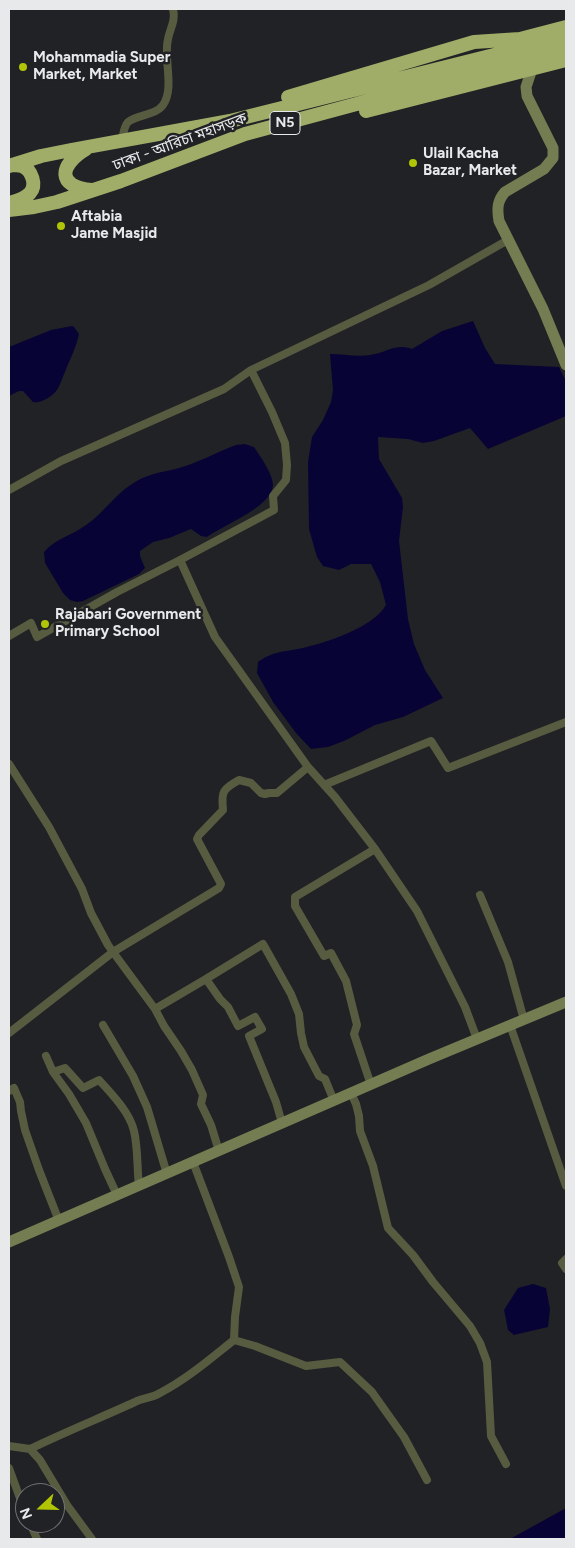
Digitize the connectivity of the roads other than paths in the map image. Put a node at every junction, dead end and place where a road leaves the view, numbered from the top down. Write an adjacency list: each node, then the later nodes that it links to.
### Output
1 (173, 9): 9 (street)
2 (566, 27): 7 (highway)
3 (566, 37): 7 (highway, ঢাকা - আরিচা মহাসড়ক / N5)
4 (566, 50): 8 (highway, ঢাকা - আরিচা মহাসড়ক / N5)
5 (566, 60): 6 (highway)
6 (532, 69): 8 (highway); 15 (street)
7 (230, 121): 9 (highway, ঢাকা - আরিচা মহাসড়ক / N5)
8 (246, 134): 12 (highway, ঢাকা - আরিচা মহাসড়ক / N5)
9 (122, 140): 10 (highway, ঢাকা - আরিচা মহাসড়ক / N5)
10 (92, 146): 11 (highway, ঢাকা - আরিচা মহাসড়ক / N5); 12 (highway)
11 (9, 165): 13 (highway)
12 (92, 190): 14 (highway, ঢাকা - আরিচা মহাসড়ক / N5)
13 (9, 203)
14 (9, 210)
15 (508, 240): 16 (street); 17 (street)
16 (566, 365)
17 (252, 370): 18 (street); 19 (street)
18 (9, 490)
19 (180, 560): 20 (street); 23 (street)
20 (9, 636)
21 (566, 722): 24 (street)
22 (9, 764): 27 (street)
23 (308, 768): 24 (street); 27 (street)
24 (324, 785): 25 (street)
25 (375, 849): 35 (street); 38 (street)
26 (480, 895): 31 (street)
27 (113, 952): 30 (street); 34 (street)
28 (206, 978): 30 (street); 41 (street); 42 (street)
29 (566, 1002): 31 (street)
30 (155, 1010): 43 (street)
31 (524, 1020): 33 (street)
32 (103, 1025): 45 (street)
33 (510, 1025): 35 (street); 47 (street)
34 (9, 1033)
35 (477, 1039): 38 (street)
36 (46, 1056): 37 (street)
37 (53, 1072): 46 (street); 48 (street)
38 (371, 1084): 40 (street)
39 (9, 1091): 49 (street)
40 (350, 1093): 41 (street); 56 (street)
41 (334, 1101): 42 (street)
42 (282, 1123): 43 (street)
43 (219, 1151): 44 (street)
44 (193, 1162): 45 (street); 53 (street)
45 (167, 1174): 46 (street)
46 (139, 1186): 48 (street)
47 (566, 1186)
48 (117, 1195): 49 (street)
49 (59, 1220): 50 (street)
50 (9, 1242)
51 (566, 1259): 52 (street)
52 (566, 1268)
53 (234, 1340): 55 (street); 58 (street)
54 (9, 1446): 55 (street)
55 (30, 1449): 60 (street)
56 (506, 1464)
57 (9, 1468): 59 (street)
58 (427, 1480)
59 (15, 1484)
60 (92, 1539)

